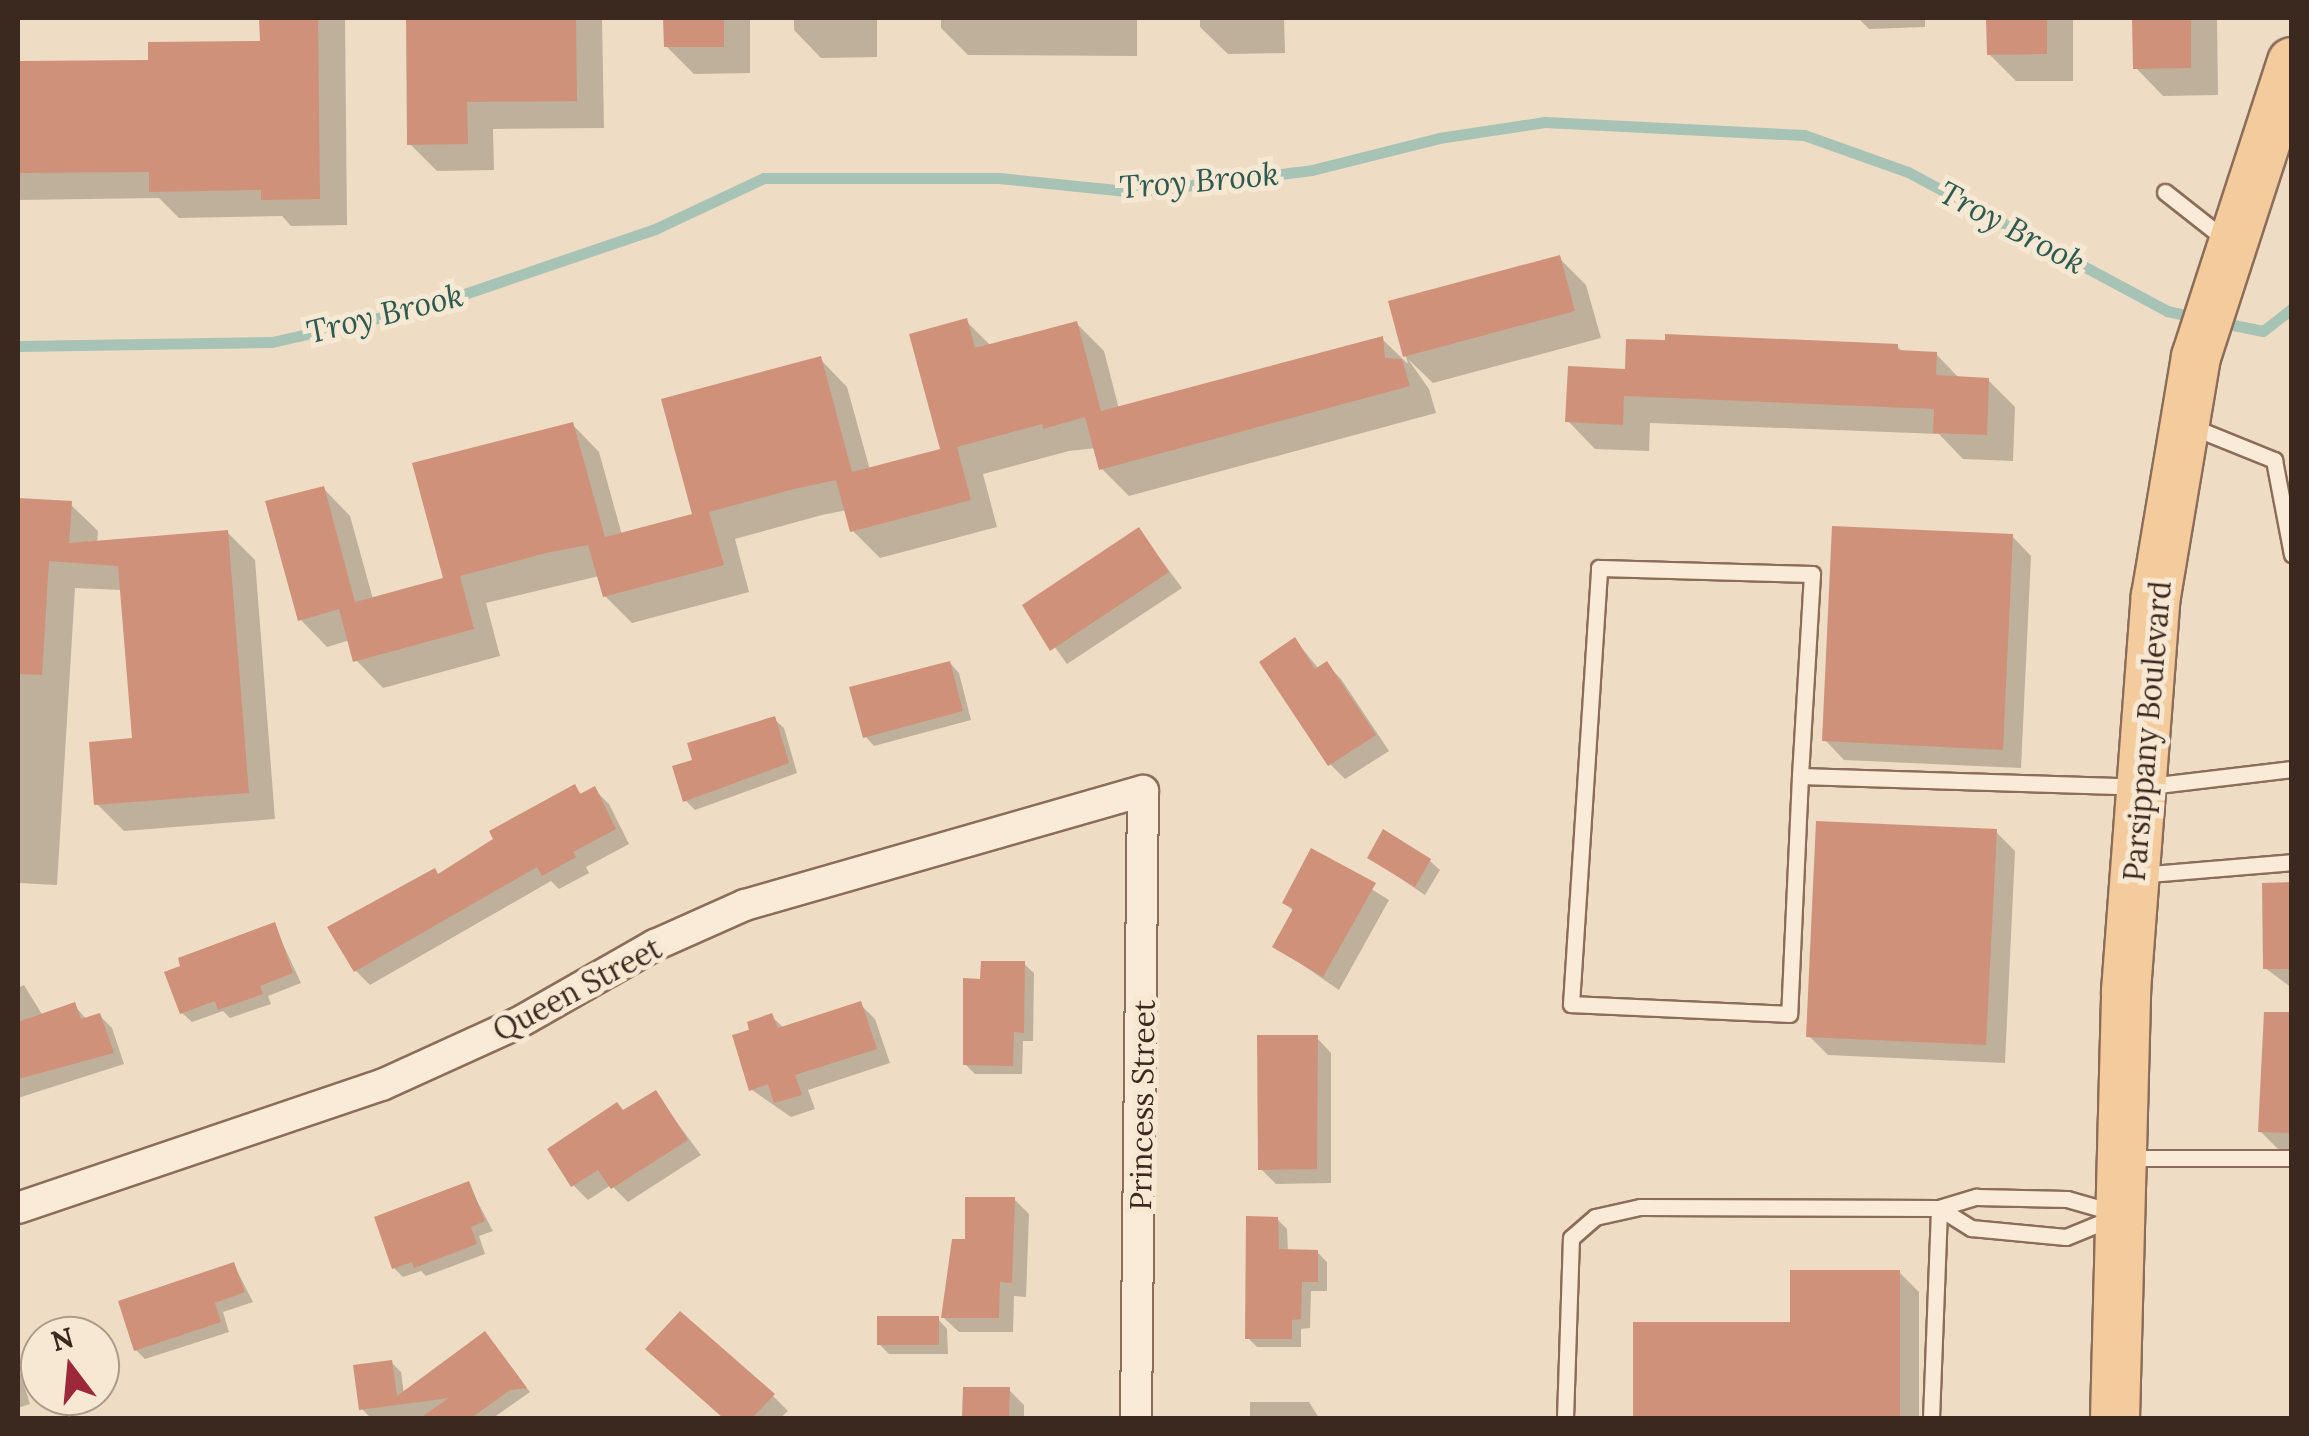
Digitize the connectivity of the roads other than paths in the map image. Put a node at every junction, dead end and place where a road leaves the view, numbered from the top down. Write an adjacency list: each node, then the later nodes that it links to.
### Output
1 (2292, 62): 3 (main road, Parsippany Boulevard)
2 (2165, 192): 3 (lane)
3 (2226, 256): 4 (main road, Parsippany Boulevard)
4 (2184, 424): 5 (lane); 8 (main road, Parsippany Boulevard)
5 (2292, 554)
6 (2292, 769): 8 (lane)
7 (1800, 776): 7 (lane); 8 (lane)
8 (2141, 787): 11 (main road, Parsippany Boulevard)
9 (1143, 791): 14 (street, Queen Street); 17 (street, Princess Street)
10 (2292, 862): 11 (lane)
11 (2134, 875): 12 (main road, Parsippany Boulevard)
12 (2122, 1158): 13 (lane); 16 (main road, Parsippany Boulevard)
13 (2292, 1158)
14 (18, 1208)
15 (1939, 1208): 16 (lane); 16 (lane); 18 (lane); 19 (lane)
16 (2120, 1214): 20 (main road, Parsippany Boulevard)
17 (1136, 1418)
18 (1564, 1418)
19 (1931, 1418)
20 (2116, 1418)

